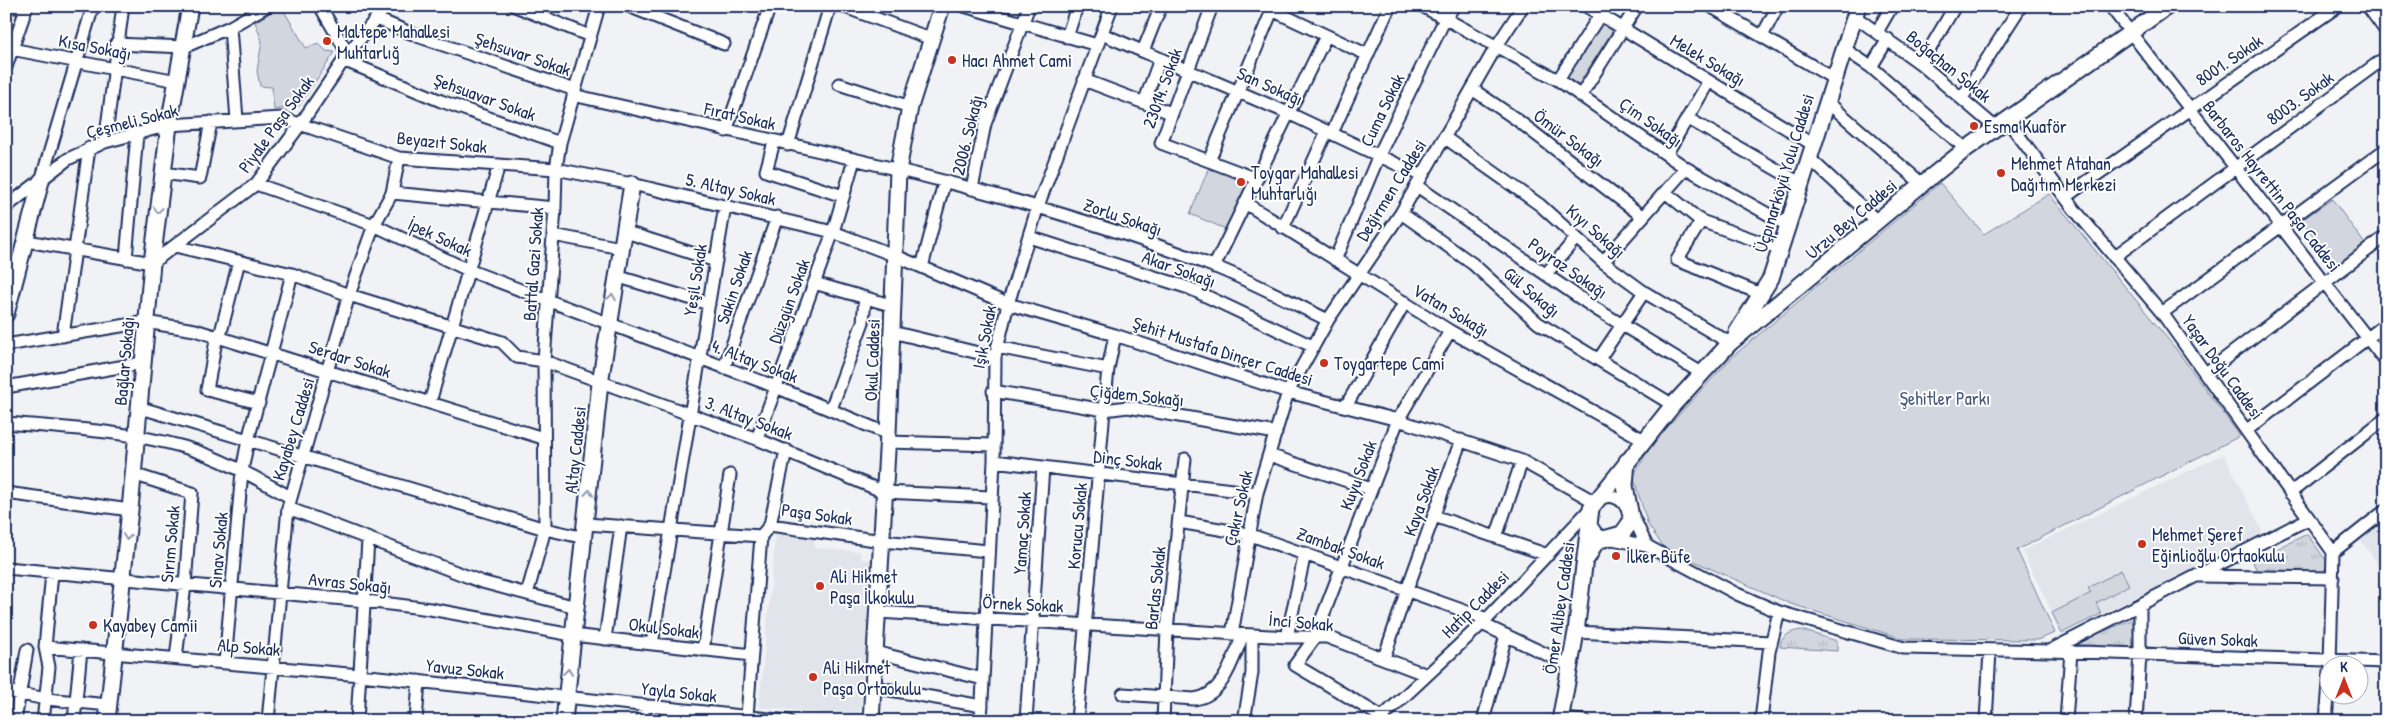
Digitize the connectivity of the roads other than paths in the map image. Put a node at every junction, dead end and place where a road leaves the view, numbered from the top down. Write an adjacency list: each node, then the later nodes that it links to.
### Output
1 (27, 6): 35 (street); 62 (street)
2 (92, 6): 68 (street)
3 (122, 6): 56 (street)
4 (190, 6): 59 (main road, Bağlar Sokağı)
5 (267, 6): 44 (street)
6 (320, 6): 65 (street)
7 (386, 6): 41 (street, Piyale Paşa Sokak)
8 (515, 6): 50 (street)
9 (599, 6): 50 (street, Battal Gazi Sokak)
10 (628, 6): 57 (street)
11 (770, 6): 97 (street)
12 (830, 6): 104 (street)
13 (842, 6): 54 (street)
14 (942, 6): 54 (main road, Okul Caddesi)
15 (964, 6): 38 (street)
16 (1028, 6): 43 (street, 2006. Sokağı)
17 (1077, 6): 53 (street)
18 (1112, 6): 49 (street, Işık Sokak)
19 (1161, 6): 63 (street)
20 (1390, 6): 64 (street)
21 (1422, 6): 42 (street, Çim Sokağı)
22 (1454, 6): 42 (street, Cuma Sokak)
23 (1523, 6): 60 (street, Değirmen Caddesi)
24 (1586, 6): 40 (street, Melek Sokağı)
25 (1637, 6): 45 (street)
26 (1710, 6): 52 (street)
27 (1778, 6): 52 (street)
28 (1892, 6): 47 (street)
29 (1955, 6): 69 (street)
30 (2020, 6): 84 (street)
31 (2110, 6): 48 (street, Barbaros Hayrettin Paşa Caddesi)
32 (2168, 6): 48 (main road, Urzu Bey Caddesi)
33 (2338, 6): 88 (street, 8001. Sokak)
34 (2370, 6): 46 (main road)
35 (6, 7)
36 (1210, 7): 73 (street, 23014. Sokak)
37 (1273, 8): 51 (street); 81 (street)
38 (980, 9): 43 (street)
39 (1856, 11): 47 (street, Boğaçhan Sokak); 61 (main road, Üçpınarköyü Yolu Caddesi)
40 (1600, 15): 45 (street, Melek Sokağı); 76 (street)
41 (377, 18): 65 (street, Piyale Paşa Sokak); 82 (street, Şehsuvar Sokak)
42 (1445, 19): 60 (street, Çim Sokağı); 110 (street, Cuma Sokak)
43 (1022, 24): 53 (street); 128 (street, 2006. Sokağı)
44 (230, 27): 59 (street); 92 (street)
45 (1622, 28): 78 (street, Melek Sokağı); 83 (street)
46 (2386, 28)
47 (1877, 32): 55 (street, Boğaçhan Sokak)
48 (2130, 33): 88 (street, Barbaros Hayrettin Paşa Caddesi); 94 (main road, Urzu Bey Caddesi)
49 (1102, 34): 58 (street, Işık Sokak); 63 (street, San Sokağı)
50 (590, 36): 82 (street, Battal Gazi Sokak)
51 (1326, 36): 64 (street); 90 (street)
52 (1762, 36): 74 (street)
53 (1067, 37): 58 (street)
54 (932, 39): 87 (main road, Okul Caddesi)
55 (1888, 40): 69 (street, Boğaçhan Sokak); 71 (street)
56 (116, 44): 59 (street); 72 (street)
57 (724, 44)
58 (1097, 46): 75 (street, Işık Sokak)
59 (184, 48): 77 (main road, Bağlar Sokağı)
60 (1496, 48): 76 (street, Çim Sokağı); 80 (street, Değirmen Caddesi)
61 (1843, 48): 71 (street); 74 (main road, Üçpınarköyü Yolu Caddesi)
62 (9, 49): 68 (street, Kısa Sokağı); 70 (street)
63 (1143, 52): 67 (street, San Sokağı)
64 (1368, 56): 98 (street)
65 (346, 57): 96 (street, Piyale Paşa Sokak); 103 (street, Şehsuavar Sokak)
66 (2386, 57): 115 (street, 8003. Sokak)
67 (1160, 59): 73 (street, San Sokağı); 86 (street)
68 (76, 62): 72 (street, Kısa Sokağı); 121 (street)
69 (1921, 64): 84 (street, Boğaçhan Sokak)
70 (6, 67)
71 (1871, 67): 107 (street)
72 (113, 68): 77 (street, Kısa Sokağı); 101 (street)
73 (1187, 70): 81 (street, San Sokağı); 89 (street, 23014. Sokak)
74 (1834, 78): 85 (main road, Üçpınarköyü Yolu Caddesi)
75 (1084, 80): 86 (street); 136 (street, Işık Sokak)
76 (1558, 80): 83 (street, Çim Sokağı)
77 (177, 81): 95 (main road, Bağlar Sokağı)
78 (1709, 81): 91 (street); 108 (street, Melek Sokağı)
79 (839, 84): 87 (street)
80 (1472, 90): 100 (street, Değirmen Caddesi); 141 (street, Ömür Sokağı)
81 (1238, 91): 90 (street, San Sokağı); 113 (street)
82 (574, 93): 97 (street, Fırat Sokak); 103 (street, Battal Gazi Sokak)
83 (1581, 95): 109 (street, Çim Sokağı)
84 (1962, 98): 94 (street, Boğaçhan Sokak)
85 (1826, 101): 108 (main road, Üçpınarköyü Yolu Caddesi); 127 (street)
86 (1144, 103): 89 (street)
87 (910, 106): 118 (main road, Okul Caddesi)
88 (2190, 108): 115 (street, Barbaros Hayrettin Paşa Caddesi); 132 (street, 8001. Sokak)
89 (1171, 113): 113 (street, 23014. Sokak)
90 (1288, 113): 98 (street, San Sokağı); 120 (street)
91 (1687, 118): 109 (street); 124 (street)
92 (237, 120): 93 (street, Çeşmeli Sokak); 96 (street, Çeşmeli Sokak)
93 (210, 122): 95 (street, Çeşmeli Sokak); 119 (street)
94 (2001, 124): 107 (main road, Urzu Bey Caddesi); 132 (street, Yaşar Doğu Caddesi)
95 (169, 125): 99 (street, Çeşmeli Sokak); 119 (main road, Bağlar Sokağı)
96 (300, 125): 111 (street, Beyazıt Sokak); 125 (street, Piyale Paşa Sokak)
97 (726, 131): 102 (street, Fırat Sokak)
98 (1329, 132): 110 (street, San Sokağı); 147 (street)
99 (137, 134): 101 (street, Çeşmeli Sokak); 161 (street)
100 (1444, 137): 122 (street, Değirmen Caddesi); 153 (street, Kıyı Sokağı)
101 (104, 142): 105 (street, Çeşmeli Sokak)
102 (774, 142): 104 (street, Fırat Sokak); 131 (street)
103 (560, 143): 117 (street, Battal Gazi Sokak)
104 (788, 145): 112 (street, Fırat Sokak)
105 (89, 148): 121 (street, Çeşmeli Sokak); 158 (street)
106 (2386, 148): 146 (street)
107 (1966, 149): 127 (main road, Urzu Bey Caddesi)
108 (1810, 150): 124 (main road, Üçpınarköyü Yolu Caddesi); 143 (street, Melek Sokağı)
109 (1667, 153): 116 (street, Çim Sokağı)
110 (1380, 154): 122 (street, San Sokağı); 162 (street, Cuma Sokak)
111 (399, 158): 114 (street, Beyazıt Sokak); 130 (street, Kayabey Caddesi)
112 (854, 160): 118 (street, Fırat Sokak); 131 (street, Düzgün Sokak)
113 (1209, 161): 120 (street, 23014. Sokak)
114 (499, 165): 117 (street, Beyazıt Sokak); 133 (street)
115 (2235, 167): 146 (street, Barbaros Hayrettin Paşa Caddesi); 160 (street, 8003. Sokak)
116 (1686, 168): 129 (street); 145 (street, Çim Sokağı)
117 (556, 169): 126 (street, 5. Altay Sokak); 138 (street, Battal Gazi Sokak)
118 (898, 170): 123 (street, Zorlu Sokağı); 159 (main road, Okul Caddesi)
119 (163, 173): 166 (main road, Bağlar Sokağı, one-way to 166)
120 (1256, 179): 134 (street)
121 (42, 181): 137 (street, Çeşmeli Sokak); 154 (main road)
122 (1419, 181): 139 (street, Değirmen Caddesi); 172 (street, Poyraz Sokağı)
123 (944, 183): 128 (street, Zorlu Sokağı); 167 (street)
124 (1800, 183): 145 (main road, Üçpınarköyü Yolu Caddesi)
125 (256, 184): 144 (street, İpek Sokak); 155 (street, Piyale Paşa Sokak)
126 (632, 184): 135 (street, 5. Altay Sokak); 148 (main road, Altay Caddesi)
127 (1922, 184): 143 (main road, Urzu Bey Caddesi)
128 (972, 189): 136 (street, Zorlu Sokağı)
129 (1665, 192): 141 (street); 142 (street)
130 (392, 193): 133 (street); 144 (street, Kayabey Caddesi)
131 (843, 196): 149 (street, Düzgün Sokak)
132 (2065, 197): 160 (street, Yaşar Doğu Caddesi)
133 (488, 202): 138 (street); 169 (street)
134 (1245, 202): 147 (street, Vatan Sokağı); 168 (street)
135 (725, 206): 140 (street, 5. Altay Sokak); 164 (street, Yeşil Sokak)
136 (1038, 206): 152 (street, Işık Sokak); 168 (street, Zorlu Sokağı)
137 (6, 207)
138 (555, 208): 150 (street, Battal Gazi Sokak)
139 (1400, 213): 171 (street, Değirmen Caddesi); 206 (street, Gül Sokağı)
140 (776, 217): 149 (street, 5. Altay Sokak); 210 (street, Sakin Sokak)
141 (1644, 217): 165 (street)
142 (1701, 221): 157 (street); 178 (street)
143 (1877, 221): 200 (main road, Urzu Bey Caddesi)
144 (374, 225): 169 (street, İpek Sokak); 179 (street, Kayabey Caddesi)
145 (1787, 225): 157 (main road, Üçpınarköyü Yolu Caddesi)
146 (2281, 226): 175 (street, Barbaros Hayrettin Paşa Caddesi); 186 (street)
147 (1283, 228): 162 (street, Vatan Sokağı)
148 (624, 231): 156 (main road, Altay Caddesi); 164 (street)
149 (833, 232): 159 (street, 5. Altay Sokak); 176 (street, Düzgün Sokak)
150 (553, 236): 156 (street); 181 (street, Battal Gazi Sokak)
151 (2386, 236): 175 (street)
152 (1029, 238): 184 (street, Işık Sokak); 202 (street, Akar Sokağı)
153 (1576, 238): 165 (street, Kıyı Sokağı); 172 (street)
154 (27, 242): 158 (street); 174 (main road)
155 (175, 246): 163 (street, 3. Altay Sokak); 166 (street, Piyale Paşa Sokak)
156 (621, 248): 173 (main road, Altay Caddesi)
157 (1780, 249): 178 (main road, Üçpınarköyü Yolu Caddesi)
158 (76, 250): 161 (street); 197 (street)
159 (896, 256): 167 (street, Şehit Mustafa Dinçer Caddesi); 185 (main road, Okul Caddesi)
160 (2114, 257): 186 (street, Yaşar Doğu Caddesi)
161 (126, 259): 166 (street)
162 (1335, 260): 171 (street, Vatan Sokağı)
163 (239, 261): 170 (street, 3. Altay Sokak); 198 (street)
164 (716, 261): 183 (street, Yeşil Sokak)
165 (1603, 262): 177 (street, Kıyı Sokağı)
166 (152, 263): 189 (main road, Bağlar Sokağı)
167 (922, 267): 184 (street, Şehit Mustafa Dinçer Caddesi)
168 (1214, 267): 188 (street, Zorlu Sokağı)
169 (468, 270): 181 (street, İpek Sokak); 192 (street)
170 (292, 274): 179 (street, 3. Altay Sokak); 203 (street, Sınav Sokak)
171 (1358, 274): 182 (street, Vatan Sokağı); 188 (street, Değirmen Caddesi)
172 (1546, 274): 193 (street, Poyraz Sokağı)
173 (616, 276): 183 (street); 190 (main road, Altay Caddesi, one-way to 173)
174 (11, 281): 187 (main road)
175 (2325, 282): 199 (street, Barbaros Hayrettin Paşa Caddesi); 213 (street)
176 (814, 283): 180 (street); 217 (street, Düzgün Sokak)
177 (1644, 292): 193 (street); 200 (street, Kıyı Sokağı)
178 (1762, 294): 200 (main road, Üçpınarköyü Yolu Caddesi)
179 (349, 295): 192 (street, 3. Altay Sokak); 212 (street, Kayabey Caddesi)
180 (865, 298): 185 (street); 225 (street)
181 (548, 301): 190 (street, İpek Sokak); 207 (street, Battal Gazi Sokak)
182 (1404, 302): 194 (street, Vatan Sokağı); 223 (street)
183 (709, 304): 205 (street, Yeşil Sokak)
184 (1008, 304): 196 (street, Şehit Mustafa Dinçer Caddesi); 204 (street, Işık Sokak)
185 (894, 306): 195 (main road, Okul Caddesi)
186 (2162, 313): 213 (street, Yaşar Doğu Caddesi)
187 (6, 314)
188 (1328, 320): 202 (street, Değirmen Caddesi)
189 (145, 322): 197 (street); 198 (street, Serdar Sokak); 209 (main road, Bağlar Sokağı)
190 (608, 324): 205 (street, 4. Altay Sokak); 215 (main road, Altay Caddesi)
191 (2386, 324): 199 (street)
192 (452, 325): 207 (street, 3. Altay Sokak); 220 (street)
193 (1621, 326): 206 (street); 214 (street, Poyraz Sokağı)
194 (1450, 331): 229 (street, Kuyu Sokak); 239 (street, Vatan Sokağı)
195 (892, 332): 204 (street); 236 (main road, Okul Caddesi)
196 (1116, 335): 211 (street, Korucu Sokak); 219 (street, Şehit Mustafa Dinçer Caddesi)
197 (63, 336): 201 (street)
198 (218, 336): 203 (street, Serdar Sokak); 221 (street)
199 (2368, 338): 208 (street, Barbaros Hayrettin Paşa Caddesi); 231 (street)
200 (1730, 343): 214 (main road, Urzu Bey Caddesi)
201 (6, 345)
202 (1312, 346): 219 (street, Değirmen Caddesi)
203 (273, 352): 212 (street, Serdar Sokak); 221 (street, Sınav Sokak)
204 (996, 352): 211 (street); 218 (street, Işık Sokak)
205 (700, 359): 210 (street, 4. Altay Sokak); 227 (street, Yeşil Sokak)
206 (1599, 359): 222 (street, Gül Sokağı)
207 (544, 361): 215 (street, 3. Altay Sokak); 234 (street, Battal Gazi Sokak)
208 (2386, 362)
209 (142, 363): 216 (street); 224 (main road, Bağlar Sokağı)
210 (724, 368): 217 (street, 4. Altay Sokak)
211 (1108, 369): 226 (street, Korucu Sokak)
212 (328, 370): 220 (street, Serdar Sokak); 243 (street, Kayabey Caddesi)
213 (2206, 373): 231 (street, Yaşar Doğu Caddesi)
214 (1703, 374): 222 (main road, Urzu Bey Caddesi)
215 (600, 383): 227 (street, 3. Altay Sokak); 273 (main road, Altay Caddesi, one-way to 215)
216 (6, 387)
217 (776, 387): 225 (street, 4. Altay Sokak); 235 (street, Düzgün Sokak)
218 (993, 391): 226 (street, Çiğdem Sokağı); 240 (street, Işık Sokak)
219 (1288, 392): 223 (street, Şehit Mustafa Dinçer Caddesi); 232 (street, Çakır Sokak)
220 (430, 402): 234 (street, Serdar Sokak)
221 (259, 403): 237 (street, Sınav Sokak)
222 (1673, 405): 239 (main road, Urzu Bey Caddesi)
223 (1346, 406): 229 (street, Şehit Mustafa Dinçer Caddesi)
224 (138, 407): 233 (main road, Bağlar Sokağı); 237 (street, Paşa Sokak)
225 (831, 409): 236 (street, 4. Altay Sokak)
226 (1104, 410): 232 (street, Çiğdem Sokağı); 251 (street, Korucu Sokak)
227 (690, 414): 235 (street, 3. Altay Sokak); 272 (street, Yeşil Sokak)
228 (2386, 418): 258 (street)
229 (1398, 420): 238 (street, Şehit Mustafa Dinçer Caddesi); 254 (street, Kuyu Sokak)
230 (6, 423): 233 (street)
231 (2247, 430): 258 (street, Yaşar Doğu Caddesi)
232 (1276, 433): 242 (street, Çakır Sokak)
233 (136, 436): 249 (street); 250 (main road, Bağlar Sokağı)
234 (543, 438): 271 (street, Battal Gazi Sokak)
235 (757, 438): 241 (street, 3. Altay Sokak)
236 (888, 438): 240 (street); 255 (main road, Okul Caddesi)
237 (248, 440): 243 (street, Paşa Sokak); 249 (street, Sınav Sokak)
238 (1461, 440): 246 (street, Şehit Mustafa Dinçer Caddesi); 265 (street, Kaya Sokak)
239 (1644, 440): 247 (main road, Urzu Bey Caddesi)
240 (994, 445): 245 (street, Işık Sokak)
241 (786, 450): 255 (street, 3. Altay Sokak); 269 (street)
242 (1270, 455): 254 (street); 256 (street, Çakır Sokak)
243 (302, 458): 260 (street, Kayabey Caddesi); 271 (street, Paşa Sokak)
244 (1185, 459): 253 (street, Barlas Sokak)
245 (994, 461): 248 (street, Dinç Sokak); 259 (street, Işık Sokak)
246 (1522, 461): 261 (street, Şehit Mustafa Dinçer Caddesi); 277 (street)
247 (1627, 461): 261 (main road, Urzu Bey Caddesi); 263 (main road)
248 (1043, 467): 251 (street, Dinç Sokak); 304 (street, Yamaç Sokak)
249 (242, 471): 260 (street); 294 (street, Sınav Sokak)
250 (133, 474): 262 (main road, Bağlar Sokağı); 293 (street, Sırım Sokak)
251 (1099, 474): 253 (street, Dinç Sokak); 306 (street, Korucu Sokak)
252 (730, 475): 274 (street)
253 (1183, 484): 256 (street, Dinç Sokak); 267 (street, Barlas Sokak)
254 (1371, 489): 287 (street, Kuyu Sokak)
255 (884, 492): 259 (street); 280 (main road, Okul Caddesi)
256 (1257, 492): 275 (street, Çakır Sokak)
257 (6, 493): 262 (street)
258 (2290, 493): 266 (street, Yaşar Doğu Caddesi)
259 (991, 497): 282 (street, Işık Sokak)
260 (289, 502): 279 (street); 296 (street, Kayabey Caddesi)
261 (1593, 505): 263 (street); 268 (main road, Ömer Alibey Caddesi); 285 (street, Hatip Caddesi)
262 (130, 510): 292 (main road, Bağlar Sokağı, one-way to 292)
263 (1630, 510): 278 (main road); 281 (street)
264 (2386, 510): 283 (street)
265 (1434, 516): 277 (street); 295 (street, Kaya Sokak)
266 (2308, 520): 283 (street, Yaşar Doğu Caddesi); 290 (street)
267 (1180, 522): 275 (street, Zambak Sokak); 307 (street, Barlas Sokak)
268 (1590, 524): 278 (street); 286 (main road, Ömer Alibey Caddesi)
269 (770, 525): 276 (street, Paşa Sokak); 280 (street, Paşa Sokak)
270 (621, 526): 272 (street, Paşa Sokak); 273 (street, Paşa Sokak); 313 (street)
271 (545, 529): 273 (street, Paşa Sokak); 297 (street, Battal Gazi Sokak)
272 (671, 530): 274 (street, Paşa Sokak); 316 (street, Yeşil Sokak)
273 (585, 531): 300 (main road, Altay Caddesi)
274 (721, 534): 276 (street, Paşa Sokak); 320 (street)
275 (1248, 534): 284 (street, Zambak Sokak); 310 (street, Çakır Sokak)
276 (761, 536): 328 (street)
277 (1496, 537): 285 (street)
278 (1610, 538): 281 (street, Güven Sokak); 286 (main road)
279 (368, 540): 297 (street); 298 (street)
280 (882, 541): 282 (street, Paşa Sokak); 301 (main road, Okul Caddesi)
281 (1647, 546): 302 (street, Güven Sokak)
282 (988, 551): 303 (street, Işık Sokak)
283 (2333, 552): 291 (street)
284 (1305, 553): 287 (street, Zambak Sokak); 312 (street)
285 (1548, 555): 305 (street, Hatip Caddesi)
286 (1585, 565): 308 (main road, Ömer Alibey Caddesi)
287 (1341, 566): 295 (street, Zambak Sokak); 314 (street, Kuyu Sokak)
288 (6, 568): 289 (street, Avras Sokağı)
289 (52, 573): 292 (street, Avras Sokağı); 317 (street)
290 (2197, 576): 291 (street); 299 (street)
291 (2333, 578): 327 (street)
292 (123, 580): 293 (street, Avras Sokağı); 325 (main road, Bağlar Sokağı)
293 (185, 584): 294 (street, Avras Sokağı); 329 (street, Sırım Sokak)
294 (232, 589): 296 (street, Avras Sokağı); 332 (street, Sınav Sokak)
295 (1407, 590): 305 (street, Zambak Sokak); 330 (street, Kaya Sokak)
296 (278, 594): 298 (street, Avras Sokağı); 336 (street, Kayabey Caddesi)
297 (527, 594): 300 (street)
298 (366, 601): 309 (street, Avras Sokağı); 337 (street)
299 (2140, 605): 322 (street); 326 (street)
300 (576, 608): 309 (main road, Altay Caddesi)
301 (878, 612): 303 (street, Örnek Sokak); 324 (main road, Okul Caddesi)
302 (1778, 612): 315 (street); 321 (street, Güven Sokak)
303 (985, 619): 304 (street, Örnek Sokak); 339 (street, Işık Sokak)
304 (1033, 622): 306 (street, Örnek Sokak); 369 (street, Yamaç Sokak)
305 (1484, 622): 311 (street, Zambak Sokak); 338 (street, Hatip Caddesi)
306 (1085, 625): 307 (street, Örnek Sokak); 370 (street, Korucu Sokak)
307 (1167, 630): 310 (street, İnci Sokak); 345 (street, Barlas Sokak)
308 (1576, 632): 315 (street); 335 (main road, Ömer Alibey Caddesi)
309 (572, 635): 313 (street, Okul Sokak); 346 (main road, Altay Caddesi, one-way to 309)
310 (1243, 635): 312 (street, İnci Sokak); 345 (street); 372 (street)
311 (1506, 635): 335 (street, Zambak Sokak); 373 (street)
312 (1287, 637): 314 (street, İnci Sokak)
313 (605, 639): 316 (street, Okul Sokak)
314 (1314, 639): 330 (street, İnci Sokak); 355 (street, Kuyu Sokak)
315 (1771, 642): 375 (street)
316 (652, 644): 320 (street, Okul Sokak)
317 (45, 647): 319 (street, Alp Sokak); 347 (street)
318 (28, 650): 343 (street)
319 (81, 650): 325 (street, Alp Sokak); 348 (street)
320 (703, 650): 328 (street, Okul Sokak)
321 (1990, 651): 322 (street, Güven Sokak); 376 (street)
322 (2050, 651): 323 (street, Güven Sokak)
323 (2071, 651): 326 (street, Güven Sokak); 377 (street)
324 (875, 652): 339 (street); 341 (main road, Okul Caddesi)
325 (115, 653): 329 (street, Alp Sokak); 350 (main road, Bağlar Sokağı)
326 (2140, 654): 334 (street, Güven Sokak); 378 (street)
327 (2330, 654)
328 (752, 656): 353 (street)
329 (176, 658): 332 (street, Alp Sokak)
330 (1384, 658): 338 (street, İnci Sokak)
331 (2386, 662): 333 (street, Güven Sokak)
332 (225, 663): 336 (street, Alp Sokak)
333 (2370, 663)
334 (2320, 664)
335 (1571, 666): 356 (main road, Ömer Alibey Caddesi)
336 (272, 667): 337 (street, Alp Sokak); 361 (street, Kayabey Caddesi)
337 (360, 675): 340 (street, Yavuz Sokak); 362 (street)
338 (1427, 675): 355 (street, Hatip Caddesi)
339 (983, 678): 352 (street, Işık Sokak)
340 (420, 681): 346 (street, Yavuz Sokak); 363 (street)
341 (873, 686): 352 (street); 367 (main road, Okul Caddesi)
342 (6, 691): 343 (street)
343 (20, 694): 347 (street); 357 (street)
344 (1123, 694): 345 (street)
345 (1164, 696): 371 (street, Barlas Sokak)
346 (566, 697): 351 (street, Yayla Sokak); 364 (main road, Altay Caddesi)
347 (46, 699): 348 (street); 358 (street)
348 (76, 702): 350 (street); 359 (street)
349 (2327, 704): 379 (street)
350 (109, 705): 360 (main road, Bağlar Sokağı)
351 (644, 706): 354 (street, Yayla Sokak); 365 (street)
352 (982, 706): 368 (street, Işık Sokak)
353 (747, 716): 354 (street, Yayla Sokak); 366 (street, Yayla Sokak)
354 (717, 717)
355 (1381, 720)
356 (1560, 720): 374 (street)
357 (15, 721)
358 (43, 721)
359 (74, 721)
360 (107, 721)
361 (268, 721)
362 (357, 721)
363 (416, 721)
364 (564, 721)
365 (642, 721)
366 (786, 721)
367 (871, 721)
368 (981, 721)
369 (1026, 721)
370 (1077, 721)
371 (1163, 721)
372 (1244, 721)
373 (1483, 721)
374 (1584, 721)
375 (1761, 721)
376 (1986, 721)
377 (2066, 721)
378 (2136, 721)
379 (2326, 721)

